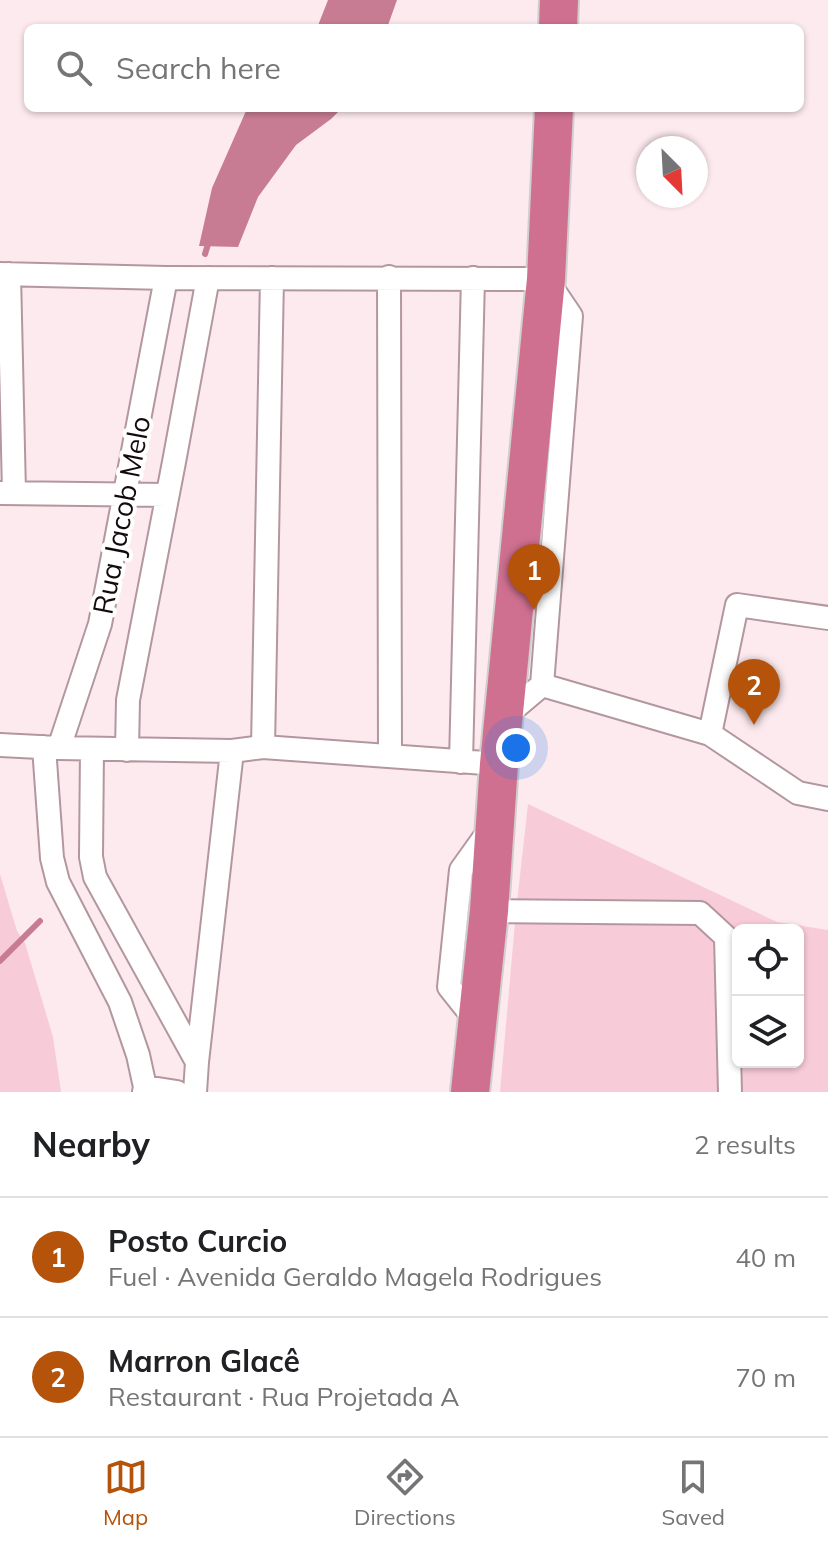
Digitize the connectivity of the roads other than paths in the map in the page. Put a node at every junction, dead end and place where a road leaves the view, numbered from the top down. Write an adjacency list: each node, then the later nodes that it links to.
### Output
1 (559, 0): 2 (highway)
2 (558, 24)
3 (554, 112): 10 (highway)
4 (4, 274): 6 (street); 11 (street)
5 (389, 277): 8 (street); 9 (street); 24 (street)
6 (166, 278): 7 (street); 12 (street, Rua Jacob Melo)
7 (208, 278): 8 (street); 13 (street, Rua Jacob Melo)
8 (272, 278): 19 (street)
9 (473, 278): 10 (street); 25 (street)
10 (546, 279): 15 (street); 16 (highway)
11 (7, 493): 12 (street)
12 (126, 495): 13 (street); 20 (street, Rua Jacob Melo)
13 (167, 495): 22 (street, Rua Jacob Melo)
14 (828, 618): 17 (street)
15 (542, 685): 16 (street); 17 (street)
16 (504, 717): 26 (highway)
17 (710, 734): 27 (street)
18 (0, 745): 20 (street)
19 (263, 747): 23 (street); 24 (street)
20 (52, 748): 21 (street); 32 (street)
21 (92, 749): 22 (street); 31 (street)
22 (127, 750): 23 (street)
23 (232, 751): 31 (street)
24 (390, 756): 25 (street)
25 (461, 762): 26 (street)
26 (499, 764): 28 (highway)
27 (828, 799)
28 (496, 820): 29 (highway); 30 (street)
29 (489, 911): 30 (highway); 36 (street)
30 (477, 1022): 35 (highway)
31 (197, 1062): 34 (street)
32 (144, 1090): 33 (street)
33 (177, 1092)
34 (195, 1092)
35 (470, 1092)
36 (730, 1092)

